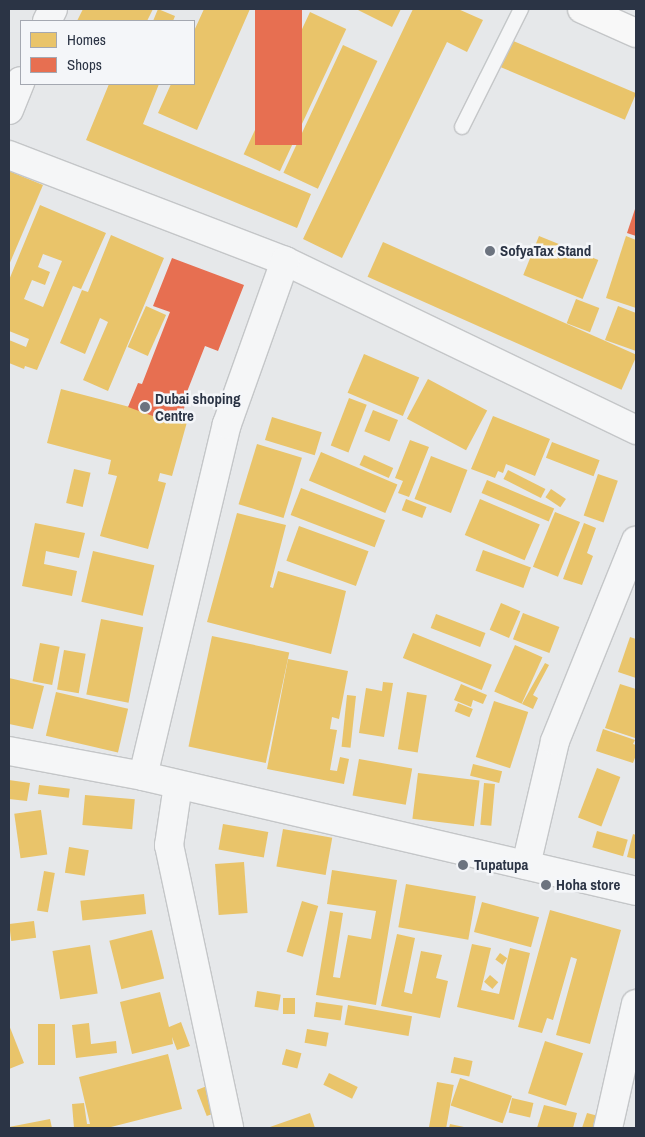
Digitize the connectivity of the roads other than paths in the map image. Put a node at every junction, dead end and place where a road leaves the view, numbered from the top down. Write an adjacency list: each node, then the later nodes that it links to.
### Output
1 (521, 9): 6 (lane)
2 (582, 9): 3 (highway)
3 (636, 33)
4 (20, 84): 5 (street)
5 (9, 110)
6 (462, 126)
7 (9, 155): 8 (street)
8 (285, 261): 9 (street); 12 (street)
9 (636, 430)
10 (636, 541): 14 (street)
11 (9, 751): 12 (street)
12 (143, 776): 13 (street)
13 (178, 785): 14 (street); 17 (street)
14 (526, 865): 15 (street)
15 (636, 891)
16 (636, 1004): 18 (street)
17 (230, 1128)
18 (608, 1128)

